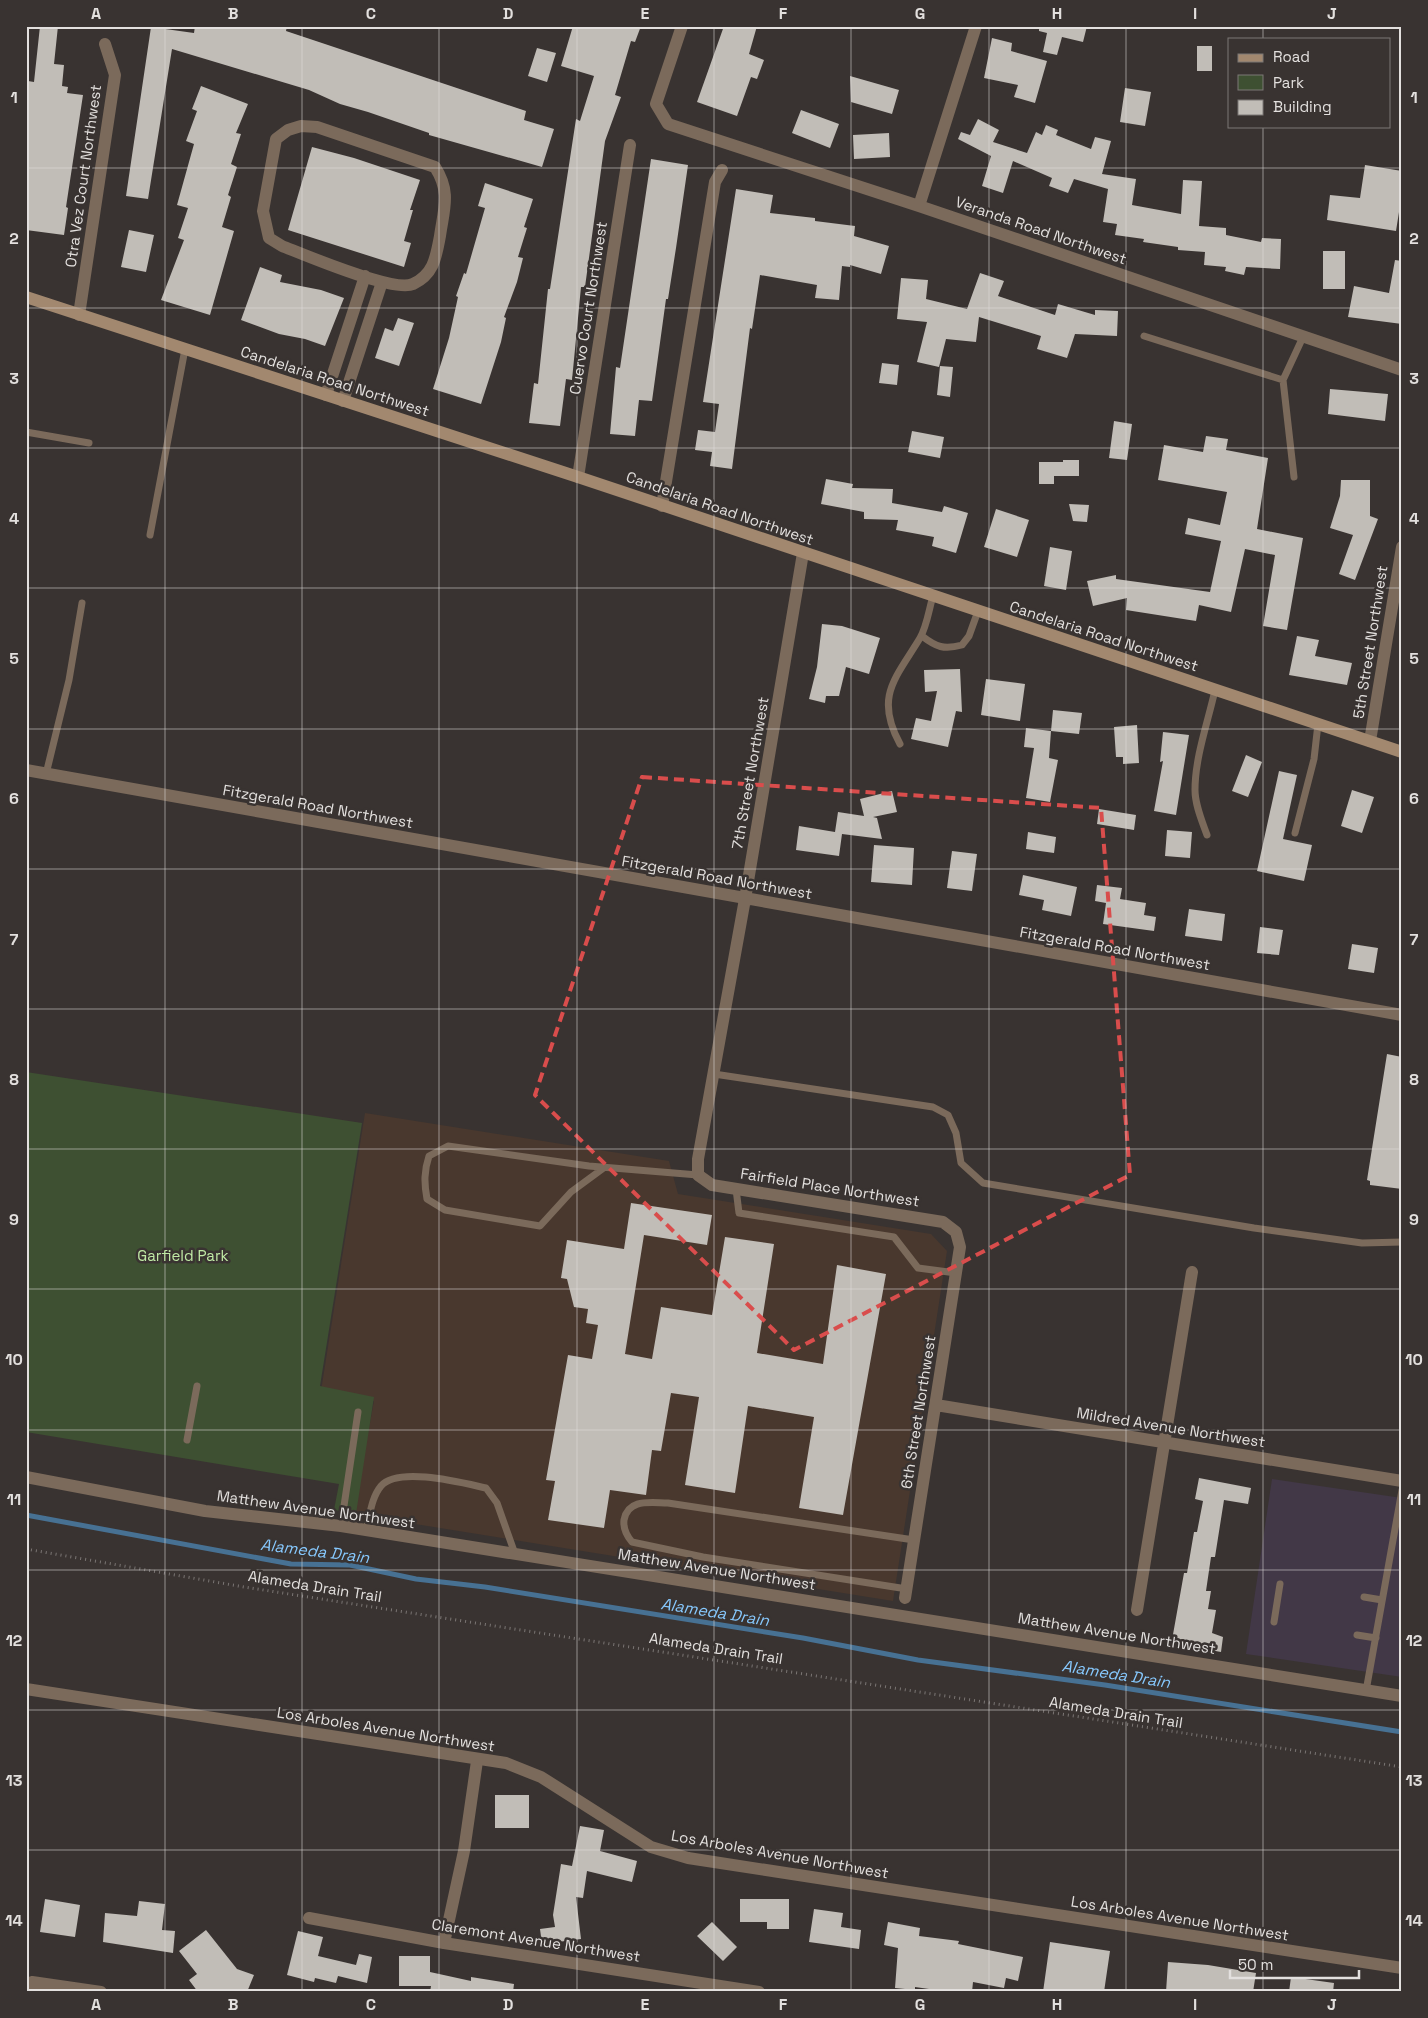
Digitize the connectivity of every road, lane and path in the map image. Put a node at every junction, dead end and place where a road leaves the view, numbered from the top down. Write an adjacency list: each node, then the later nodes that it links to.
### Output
1 (682, 26): 6 (street, Veranda Road Northwest)
2 (976, 26): 6 (street)
3 (105, 44): 10 (street, Otra Vez Court Northwest)
4 (630, 145): 20 (street, Cuervo Court Northwest)
5 (722, 170): 22 (street)
6 (919, 206): 12 (street, Veranda Road Northwest)
7 (365, 276): 8 (street); 8 (street); 16 (street)
8 (382, 282): 17 (street)
9 (26, 297): 10 (main road, Candelaria Road Northwest)
10 (79, 315): 13 (main road, Candelaria Road Northwest)
11 (1144, 336): 15 (lane)
12 (1304, 336): 14 (street, Veranda Road Northwest); 15 (lane)
13 (185, 349): 16 (main road, Candelaria Road Northwest); 23 (lane)
14 (1402, 370)
15 (1282, 380): 21 (lane)
16 (326, 395): 17 (main road, Candelaria Road Northwest)
17 (343, 401): 20 (main road, Candelaria Road Northwest)
18 (26, 432): 19 (lane)
19 (89, 443)
20 (578, 477): 22 (main road, Candelaria Road Northwest)
21 (1294, 477)
22 (662, 506): 25 (main road, Candelaria Road Northwest)
23 (150, 535)
24 (1402, 548): 32 (street, 5th Street Northwest)
25 (803, 553): 26 (main road, Candelaria Road Northwest); 39 (street, 7th Street Northwest)
26 (933, 596): 28 (main road, Candelaria Road Northwest); 29 (lane)
27 (82, 603): 36 (lane)
28 (978, 611): 29 (lane); 30 (main road, Candelaria Road Northwest)
29 (922, 636): 33 (lane)
30 (1215, 690): 31 (main road, Candelaria Road Northwest); 38 (lane)
31 (1318, 724): 32 (main road, Candelaria Road Northwest); 37 (lane)
32 (1370, 741): 34 (main road, Candelaria Road Northwest)
33 (900, 744)
34 (1402, 752)
35 (26, 770): 36 (street, Fitzgerald Road Northwest)
36 (46, 774): 39 (street, Fitzgerald Road Northwest)
37 (1296, 833)
38 (1207, 835)
39 (745, 899): 40 (street, Fitzgerald Road Northwest); 41 (street, 7th Street Northwest)
40 (1402, 1015)
41 (714, 1074): 43 (street, 7th Street Northwest); 46 (lane)
42 (606, 1168): 42 (lane); 43 (lane)
43 (698, 1176): 44 (street, Fairfield Place Northwest)
44 (736, 1189): 45 (street, Fairfield Place Northwest); 48 (lane)
45 (956, 1232): 48 (street, 6th Street Northwest)
46 (1402, 1242)
47 (1192, 1272): 53 (street)
48 (956, 1273): 50 (street, 6th Street Northwest)
49 (197, 1386): 52 (lane)
50 (936, 1405): 53 (street, Mildred Avenue Northwest); 59 (street, 6th Street Northwest)
51 (358, 1412): 57 (lane)
52 (187, 1440)
53 (1165, 1442): 55 (street, Mildred Avenue Northwest); 66 (street)
54 (26, 1477): 57 (street, Matthew Avenue Northwest)
55 (1402, 1480)
56 (1402, 1490): 65 (lane)
57 (341, 1526): 58 (street, Matthew Avenue Northwest)
58 (366, 1530): 61 (street, Matthew Avenue Northwest); 61 (lane)
59 (914, 1540): 63 (street, 6th Street Northwest); 63 (lane)
60 (26, 1549): 74 (path, Alameda Drain Trail)
61 (515, 1554): 71 (street, Matthew Avenue Northwest)
62 (1280, 1584): 67 (lane)
63 (906, 1593)
64 (1364, 1597): 65 (lane)
65 (1382, 1600): 69 (lane)
66 (1137, 1610)
67 (1274, 1622)
68 (1357, 1635): 69 (lane)
69 (1376, 1638): 71 (lane)
70 (26, 1689): 73 (street, Los Arboles Avenue Northwest)
71 (1366, 1690): 72 (street, Matthew Avenue Northwest)
72 (1402, 1696)
73 (477, 1761): 76 (street); 77 (street, Los Arboles Avenue Northwest)
74 (1402, 1767)
75 (309, 1918): 76 (street, Claremont Avenue Northwest)
76 (444, 1943): 80 (street, Claremont Avenue Northwest)
77 (1402, 1968)
78 (32, 1987): 79 (street)
79 (101, 1992)
80 (759, 1992)

